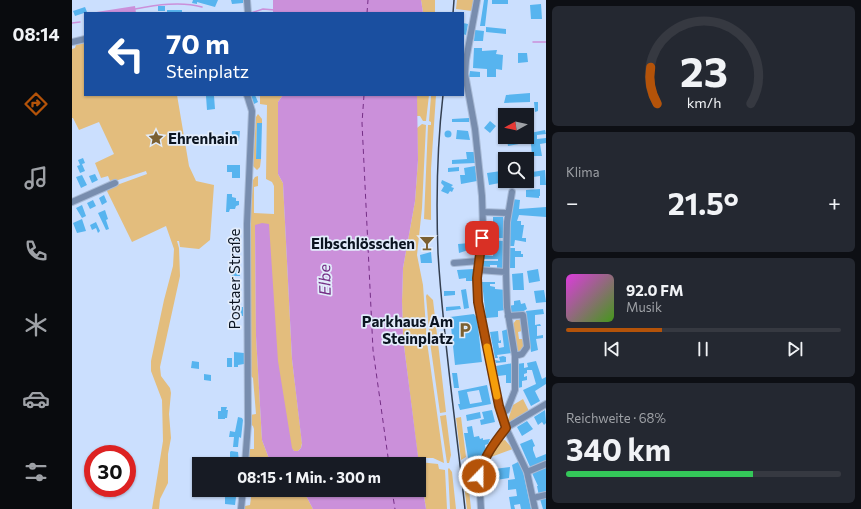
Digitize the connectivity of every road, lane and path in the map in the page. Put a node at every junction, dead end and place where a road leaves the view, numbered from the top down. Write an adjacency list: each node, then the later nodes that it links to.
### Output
1 (478, 0): 8 (street)
2 (84, 39): 3 (street)
3 (72, 42)
4 (247, 96): 19 (street, Postaer Straße)
5 (115, 183): 7 (street)
6 (512, 192): 9 (street)
7 (72, 202)
8 (483, 212): 9 (street); 10 (street)
9 (508, 213): 13 (street)
10 (479, 261): 11 (street); 12 (street)
11 (454, 263)
12 (478, 270): 13 (street); 17 (street)
13 (506, 272): 14 (street)
14 (508, 316): 15 (street); 15 (street)
15 (515, 356): 17 (street)
16 (546, 404): 18 (street)
17 (501, 414): 18 (street)
18 (506, 428): 21 (street); 26 (street)
19 (246, 457)
20 (546, 464): 21 (street)
21 (527, 472): 24 (street)
22 (546, 495): 24 (street)
23 (243, 497): 25 (street)
24 (533, 498): 27 (street)
25 (242, 509)
26 (481, 509)
27 (535, 509)

